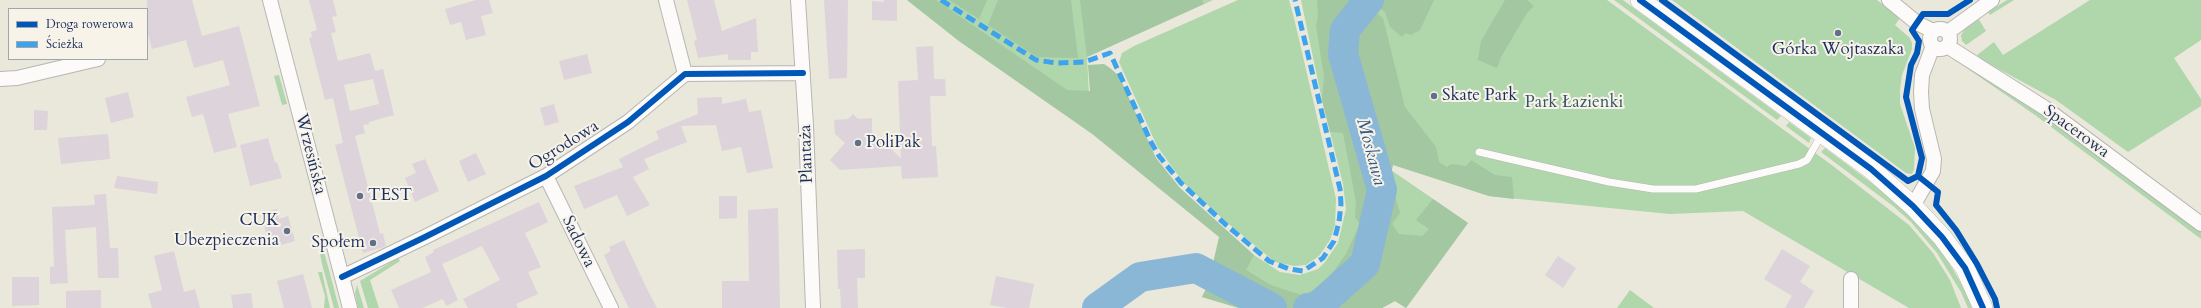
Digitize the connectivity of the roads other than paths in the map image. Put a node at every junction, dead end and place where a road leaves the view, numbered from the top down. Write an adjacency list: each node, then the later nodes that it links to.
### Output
1 (270, 0): 19 (street, Wrzesińska)
2 (666, 0): 12 (street)
3 (798, 0): 11 (street, Plantaża)
4 (1640, 0): 14 (street)
5 (1889, 0): 7 (street)
6 (1992, 0): 8 (street)
7 (1933, 31): 8 (street); 9 (street)
8 (1948, 32): 9 (street)
9 (1940, 46): 17 (street); 18 (street, Spacerowa)
10 (94, 60): 13 (street)
11 (803, 73): 12 (street); 23 (street, Plantaża)
12 (685, 74): 16 (street, Ogrodowa)
13 (0, 79)
14 (1822, 133): 15 (lane); 17 (street)
15 (1479, 152)
16 (546, 176): 19 (street, Ogrodowa); 22 (street, Sadowa)
17 (1912, 206): 25 (street)
18 (2201, 224)
19 (342, 277): 21 (street, Wrzesińska)
20 (1851, 279): 24 (street)
21 (350, 308)
22 (611, 308)
23 (813, 308)
24 (1851, 308)
25 (1983, 308)

